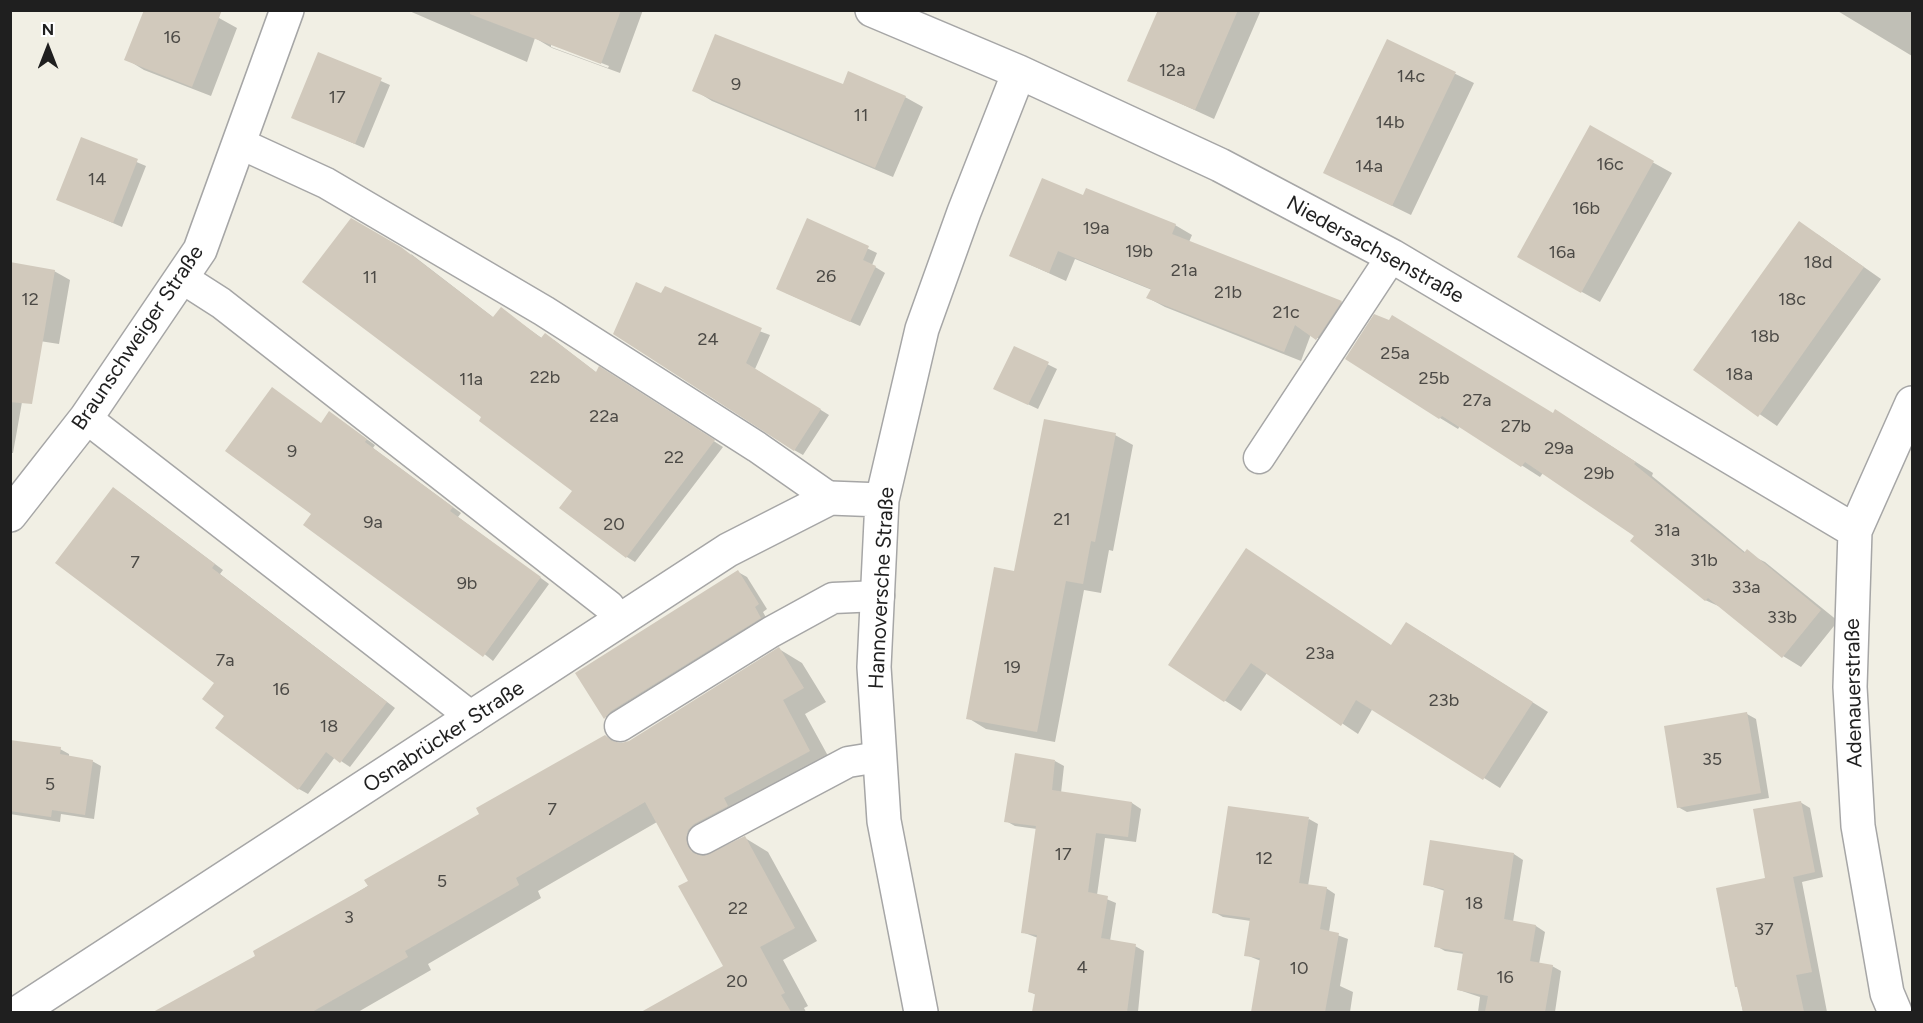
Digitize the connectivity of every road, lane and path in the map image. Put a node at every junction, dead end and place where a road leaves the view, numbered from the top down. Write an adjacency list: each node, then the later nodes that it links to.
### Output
1 (287, 10): 4 (street, Braunschweiger Straße)
2 (872, 10): 3 (street, Niedersachsenstraße)
3 (1019, 72): 5 (street, Niedersachsenstraße); 11 (street, Hannoversche Straße)
4 (239, 143): 6 (street, Braunschweiger Straße); 10 (lane)
5 (1392, 256): 9 (lane); 13 (street, Niedersachsenstraße)
6 (182, 278): 8 (street, Braunschweiger Straße); 15 (lane)
7 (1912, 403): 13 (street, Adenauerstraße)
8 (86, 418): 12 (street, Braunschweiger Straße); 16 (lane)
9 (1260, 458)
10 (830, 498): 11 (street, Osnabrücker Straße); 15 (street, Osnabrücker Straße)
11 (882, 500): 14 (street, Hannoversche Straße)
12 (10, 515)
13 (1855, 531): 20 (street, Adenauerstraße)
14 (879, 596): 17 (lane); 18 (street, Hannoversche Straße)
15 (619, 622): 16 (street, Osnabrücker Straße)
16 (473, 718): 21 (street, Osnabrücker Straße)
17 (620, 726)
18 (879, 757): 19 (lane); 22 (street, Hannoversche Straße)
19 (704, 839)
20 (1891, 1003)
21 (19, 1012)
22 (921, 1012)

